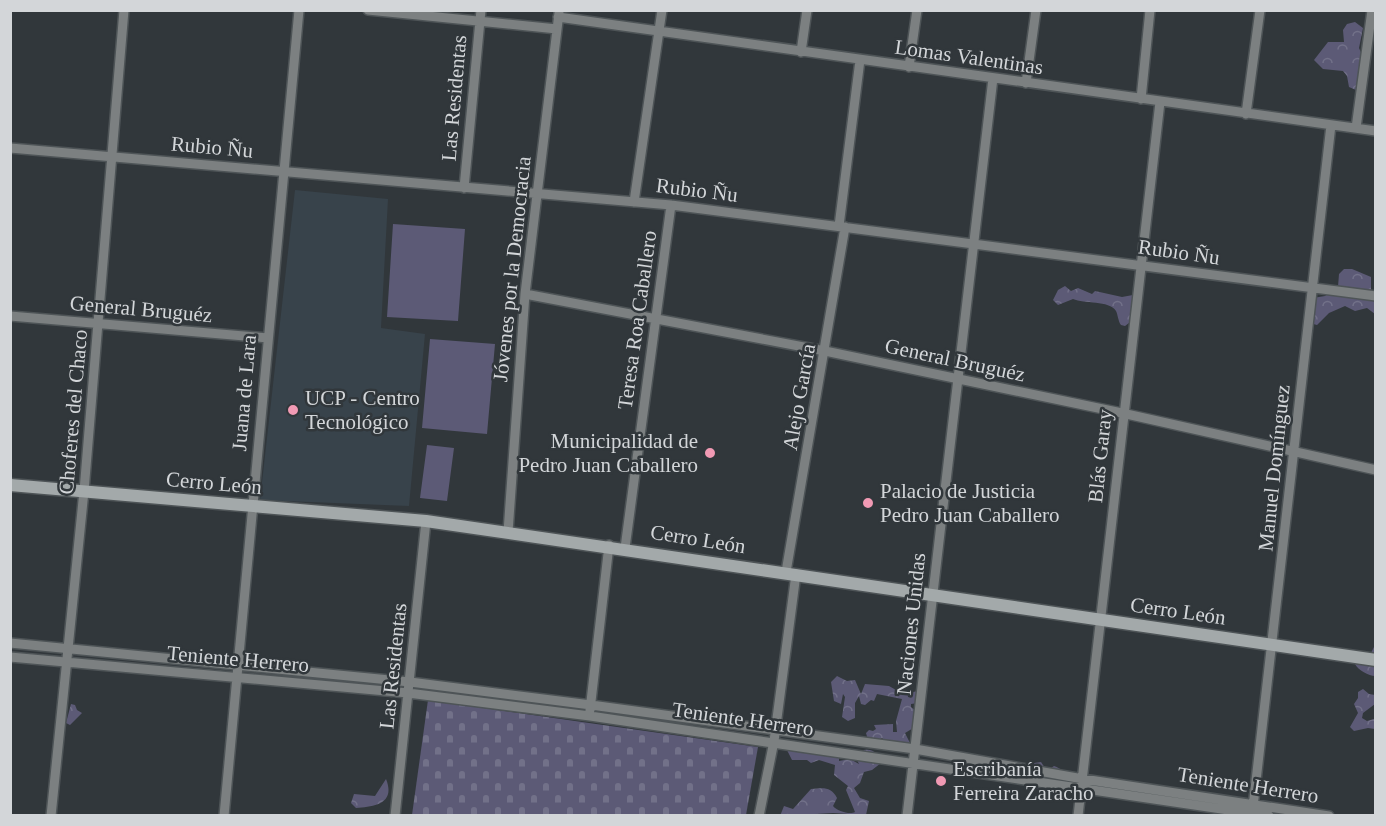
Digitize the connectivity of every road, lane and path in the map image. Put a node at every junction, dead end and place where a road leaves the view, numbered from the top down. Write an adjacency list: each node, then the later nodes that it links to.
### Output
1 (124, 10): 27 (street, Choferes del Chaco)
2 (299, 10): 28 (street, Juana de Lara)
3 (368, 10): 12 (street)
4 (662, 10): 14 (street, Teresa Roa Caballero)
5 (807, 10): 15 (street)
6 (917, 10): 17 (street)
7 (1036, 10): 19 (street)
8 (1150, 10): 20 (street)
9 (1260, 10): 22 (street)
10 (1372, 10): 24 (street)
11 (558, 14): 13 (street, Jóvenes por la Democracia); 14 (street, Lomas Valentinas)
12 (480, 15): 13 (street); 29 (street, Las Residentas)
13 (557, 29): 30 (street, Jóvenes por la Democracia)
14 (659, 32): 15 (street, Lomas Valentinas); 31 (street, Teresa Roa Caballero)
15 (801, 52): 16 (street, Lomas Valentinas)
16 (860, 60): 17 (street, Lomas Valentinas); 33 (street, Alejo García)
17 (909, 67): 18 (street, Lomas Valentinas)
18 (993, 78): 19 (street, Lomas Valentinas); 34 (street, Naciones Unidas)
19 (1026, 83): 20 (street, Lomas Valentinas)
20 (1141, 99): 21 (street, Lomas Valentinas)
21 (1160, 102): 22 (street, Lomas Valentinas); 35 (street, Blás Garay)
22 (1246, 114): 23 (street, Lomas Valentinas)
23 (1331, 125): 24 (street, Lomas Valentinas); 36 (street, Manuel Domínguez)
24 (1356, 128): 25 (street, Lomas Valentinas)
25 (1376, 131)
26 (10, 148): 27 (street, Rubio Ñu)
27 (111, 157): 28 (street, Rubio Ñu); 41 (street, Choferes del Chaco)
28 (283, 171): 29 (street, Rubio Ñu); 42 (street, Juana de Lara)
29 (464, 188): 30 (street, Rubio Ñu)
30 (537, 194): 31 (street, Rubio Ñu); 37 (street, Jóvenes por la Democracia)
31 (634, 202): 32 (street, Rubio Ñu)
32 (671, 205): 33 (street, Rubio Ñu); 40 (street, Teresa Roa Caballero)
33 (842, 227): 34 (street, Rubio Ñu); 43 (street, Alejo García)
34 (973, 242): 35 (street, Rubio Ñu); 44 (street, Naciones Unidas)
35 (1140, 266): 36 (street, Rubio Ñu); 45 (street, Blás Garay)
36 (1312, 288): 38 (street, Rubio Ñu); 46 (street, Manuel Domínguez)
37 (525, 294): 40 (street, General Bruguéz); 52 (street, Jóvenes por la Democracia)
38 (1376, 297)
39 (10, 316): 41 (street, General Bruguéz)
40 (655, 318): 43 (street, General Bruguéz); 54 (street, Teresa Roa Caballero)
41 (99, 323): 42 (street, General Bruguéz); 49 (street, Choferes del Chaco)
42 (268, 338): 50 (street, Juana de Lara)
43 (825, 351): 44 (street, General Bruguéz); 55 (street, Alejo García)
44 (956, 380): 45 (street, General Bruguéz); 56 (street, Naciones Unidas)
45 (1122, 413): 46 (street, General Bruguéz); 57 (street, Blás Garay)
46 (1294, 450): 47 (street, General Bruguéz); 59 (street, Manuel Domínguez)
47 (1376, 470)
48 (10, 485): 49 (street, Cerro León)
49 (84, 491): 50 (street, Cerro León); 60 (street, Choferes del Chaco)
50 (252, 506): 51 (street, Cerro León); 65 (street, Juana de Lara)
51 (426, 520): 52 (street, Cerro León); 69 (street, Las Residentas)
52 (508, 531): 53 (street, Cerro León)
53 (609, 546): 54 (street, Cerro León); 74 (street)
54 (625, 548): 55 (street, Cerro León)
55 (791, 573): 56 (street, Cerro León); 78 (street, Alejo García)
56 (932, 595): 57 (street, Cerro León); 81 (street, Naciones Unidas)
57 (1101, 620): 59 (street, Cerro León); 86 (street, Blás Garay)
58 (10, 644): 60 (street, Teniente Herrero)
59 (1272, 645): 63 (street, Cerro León); 87 (street, Manuel Domínguez)
60 (68, 647): 61 (street, Teniente Herrero); 64 (street, Choferes del Chaco)
61 (149, 656): 65 (street, Teniente Herrero); 66 (street, Teniente Herrero)
62 (10, 657): 64 (street, Teniente Herrero)
63 (1376, 660)
64 (67, 662): 66 (street, Teniente Herrero); 88 (street, Choferes del Chaco)
65 (240, 665): 67 (street, Teniente Herrero); 68 (street, Juana de Lara)
66 (148, 669): 68 (street, Teniente Herrero)
67 (324, 674): 69 (street, Teniente Herrero); 70 (street, Teniente Herrero)
68 (239, 676): 70 (street, Teniente Herrero); 89 (street, Juana de Lara)
69 (410, 682): 71 (street, Teniente Herrero); 72 (street, Las Residentas)
70 (324, 685): 72 (street, Teniente Herrero)
71 (465, 689): 73 (street); 74 (street, Teniente Herrero)
72 (408, 693): 73 (street, Teniente Herrero); 90 (street, Las Residentas)
73 (464, 700): 76 (street, Teniente Herrero)
74 (591, 705): 75 (street, Teniente Herrero); 76 (street)
75 (648, 712): 77 (street, Teniente Herrero); 78 (street, Teniente Herrero)
76 (590, 716): 77 (street, Teniente Herrero)
77 (647, 723): 80 (street, Teniente Herrero)
78 (775, 730): 79 (street, Teniente Herrero); 80 (street, Alejo García)
79 (836, 738): 81 (street, Teniente Herrero); 82 (street, Teniente Herrero)
80 (774, 741): 82 (street, Teniente Herrero); 91 (street, Alejo García)
81 (915, 749): 83 (street, Naciones Unidas); 84 (street, Teniente Herrero)
82 (834, 750): 83 (street, Teniente Herrero)
83 (913, 761): 85 (street, Teniente Herrero); 92 (street, Naciones Unidas)
84 (1004, 765): 85 (street); 86 (street, Teniente Herrero)
85 (1002, 775): 86 (street, Teniente Herrero)
86 (1082, 783): 87 (street, Teniente Herrero); 93 (street, Blás Garay)
87 (1252, 811): 94 (street, Teniente Herrero); 95 (street, Teniente Herrero)
88 (51, 816)
89 (224, 816)
90 (395, 816)
91 (759, 816)
92 (907, 816)
93 (1078, 816)
94 (1269, 816)
95 (1329, 816)

